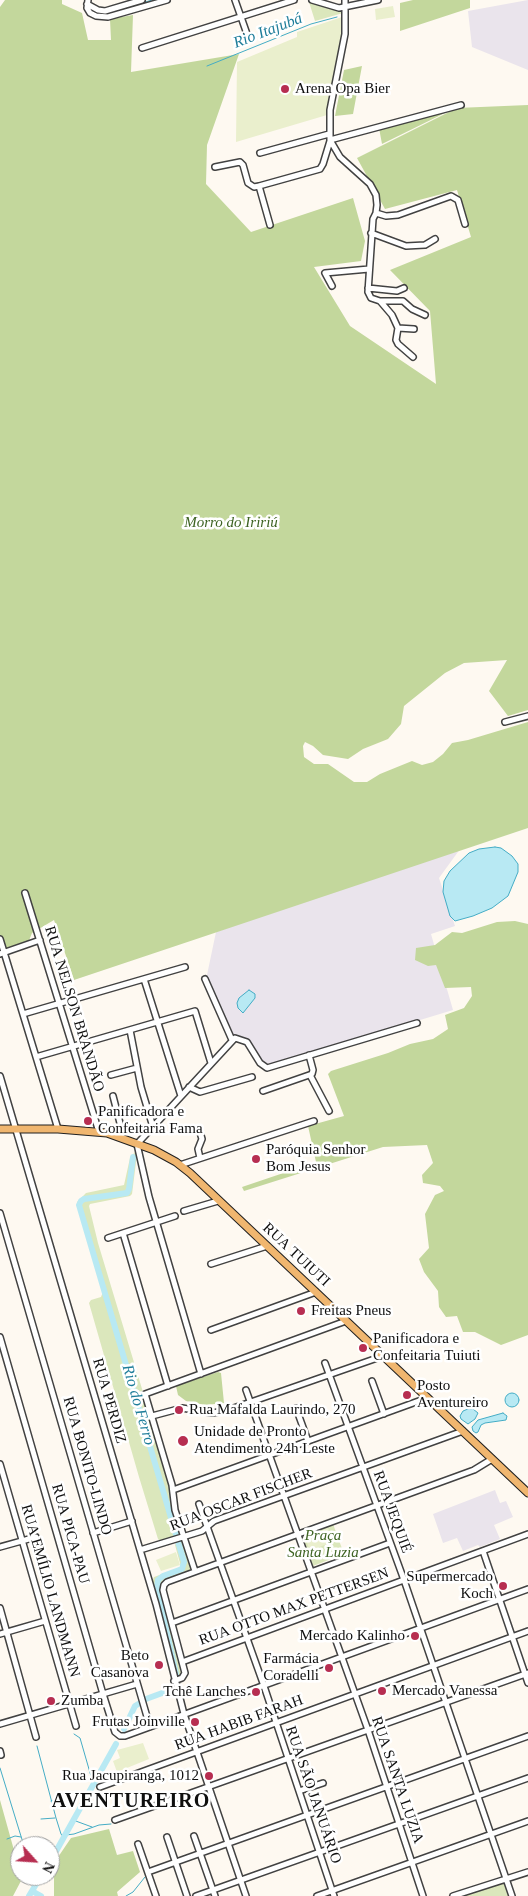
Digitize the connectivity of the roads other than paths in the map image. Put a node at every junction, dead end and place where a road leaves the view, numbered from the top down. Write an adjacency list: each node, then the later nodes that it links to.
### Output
1 (142, 0): 8 (street)
2 (167, 0): 8 (street)
3 (235, 0): 10 (street)
4 (294, 0): 10 (street)
5 (312, 0): 9 (street)
6 (345, 0): 9 (street)
7 (378, 0): 9 (street)
8 (87, 2)
9 (345, 8): 14 (street)
10 (240, 17): 11 (street); 12 (street)
11 (246, 34)
12 (142, 48)
13 (461, 104): 14 (street)
14 (330, 137): 15 (street); 17 (street); 18 (street)
15 (260, 154)
16 (215, 167): 17 (street)
17 (259, 186): 20 (street)
18 (376, 213): 19 (street); 21 (street)
19 (465, 224)
20 (270, 225)
21 (371, 233): 22 (street); 23 (street)
22 (435, 239)
23 (369, 269): 24 (street); 25 (street)
24 (332, 286)
25 (368, 288): 26 (street); 27 (street)
26 (404, 288)
27 (380, 301): 28 (street); 29 (street)
28 (425, 315)
29 (398, 328): 30 (street); 31 (street)
30 (414, 329)
31 (414, 357)
32 (528, 716): 33 (street)
33 (505, 722)
34 (25, 893): 36 (street, RUA NELSON BRANDÃO)
35 (0, 939): 37 (street)
36 (40, 940): 37 (street); 41 (street, RUA NELSON BRANDÃO)
37 (2, 953): 42 (street)
38 (185, 967): 39 (street)
39 (144, 979): 41 (street); 43 (street)
40 (205, 979): 46 (street)
41 (60, 1004): 42 (street); 47 (street, RUA NELSON BRANDÃO)
42 (23, 1014): 49 (street)
43 (158, 1022): 45 (street); 50 (street); 59 (street)
44 (417, 1023): 48 (street)
45 (130, 1030): 47 (street); 51 (street)
46 (232, 1040): 48 (street); 50 (street)
47 (73, 1046): 49 (street); 67 (street, RUA NELSON BRANDÃO)
48 (309, 1055): 53 (street)
49 (36, 1057): 65 (street)
50 (211, 1063): 56 (street)
51 (137, 1068): 52 (street); 62 (street)
52 (111, 1075)
53 (310, 1075): 57 (street); 60 (street)
54 (0, 1076): 64 (street, RUA PERDIZ)
55 (252, 1077): 56 (street)
56 (189, 1087): 59 (street)
57 (264, 1091)
58 (113, 1096): 68 (street)
59 (181, 1096): 62 (street)
60 (329, 1111)
61 (314, 1121): 70 (street)
62 (152, 1127): 69 (street)
63 (0, 1129): 64 (main road, RUA TUIUTI)
64 (16, 1129): 65 (main road, RUA TUIUTI); 109 (street, RUA PERDIZ)
65 (58, 1129): 67 (main road, RUA TUIUTI)
66 (199, 1129): 70 (street)
67 (99, 1132): 68 (main road, RUA TUIUTI)
68 (121, 1137): 69 (main road, RUA TUIUTI)
69 (137, 1144): 71 (main road, RUA TUIUTI); 76 (street)
70 (200, 1158): 71 (street)
71 (180, 1165): 72 (main road, RUA TUIUTI)
72 (218, 1201): 73 (street); 79 (main road, RUA TUIUTI)
73 (184, 1211)
74 (0, 1213): 111 (street, RUA BONITO-LINDO)
75 (175, 1216): 76 (street)
76 (156, 1222): 77 (street); 87 (street)
77 (123, 1233): 78 (street); 90 (street)
78 (108, 1238)
79 (267, 1246): 80 (street); 81 (main road, RUA TUIUTI)
80 (210, 1264)
81 (316, 1292): 82 (main road, RUA TUIUTI); 83 (street)
82 (346, 1321): 85 (main road, RUA TUIUTI); 87 (street)
83 (211, 1330)
84 (0, 1337): 146 (street, RUA PICA-PAU)
85 (383, 1356): 88 (street); 92 (main road, RUA TUIUTI)
86 (325, 1363): 88 (street, RUA JEQUIÉ)
87 (201, 1374): 90 (street)
88 (330, 1375): 93 (street); 97 (street, RUA JEQUIÉ)
89 (372, 1381): 95 (street)
90 (168, 1386): 96 (street)
91 (246, 1390): 93 (street, RUA SANTA LUZIA)
92 (427, 1398): 95 (street); 98 (main road, RUA TUIUTI)
93 (251, 1403): 96 (street); 100 (street, RUA SANTA LUZIA)
94 (296, 1408): 99 (street)
95 (384, 1414): 97 (street)
96 (152, 1416): 104 (street)
97 (348, 1427): 99 (street); 103 (street, RUA JEQUIÉ)
98 (463, 1431): 101 (main road, RUA TUIUTI); 103 (street, RUA OSCAR FISCHER)
99 (308, 1441): 100 (street)
100 (270, 1455): 104 (street); 106 (street, RUA SANTA LUZIA)
101 (492, 1459): 105 (main road, RUA TUIUTI); 108 (street)
102 (0, 1464): 116 (street, RUA EMÍLIO LANDMANN)
103 (363, 1467): 106 (street, RUA OSCAR FISCHER); 108 (street, RUA JEQUIÉ)
104 (174, 1490): 115 (street)
105 (528, 1493)
106 (284, 1496): 110 (street, RUA OSCAR FISCHER); 112 (street, RUA SANTA LUZIA)
107 (199, 1504): 110 (street, RUA SÃO JANUÁRIO)
108 (377, 1506): 112 (street); 117 (street, RUA JEQUIÉ)
109 (132, 1521): 111 (street); 119 (street, RUA PERDIZ)
110 (208, 1528): 115 (street, RUA OSCAR FISCHER); 121 (street, RUA SÃO JANUÁRIO)
111 (93, 1533): 144 (street, RUA BONITO-LINDO)
112 (298, 1534): 121 (street); 123 (street, RUA SANTA LUZIA)
113 (528, 1534): 120 (street, RUA OTTO MAX PETTERSEN)
114 (36, 1537): 116 (street)
115 (180, 1538): 119 (street, RUA OSCAR FISCHER); 122 (street)
116 (22, 1541): 118 (street); 130 (street, RUA EMÍLIO LANDMANN)
117 (390, 1543): 123 (street); 124 (street, RUA JEQUIÉ)
118 (0, 1548)
119 (140, 1550): 142 (street, RUA PERDIZ)
120 (483, 1551): 124 (street, RUA OTTO MAX PETTERSEN); 127 (street)
121 (220, 1562): 122 (street); 126 (street, RUA SÃO JANUÁRIO)
122 (195, 1571): 131 (street)
123 (312, 1572): 126 (street); 129 (street, RUA SANTA LUZIA)
124 (404, 1580): 129 (street, RUA OTTO MAX PETTERSEN); 132 (street, RUA JEQUIÉ)
125 (528, 1589): 127 (street)
126 (234, 1600): 131 (street); 137 (street, RUA SÃO JANUÁRIO)
127 (500, 1600): 132 (street); 136 (street)
128 (0, 1608): 134 (street)
129 (325, 1609): 137 (street, RUA OTTO MAX PETTERSEN); 138 (street, RUA SANTA LUZIA)
130 (45, 1621): 134 (street); 149 (street, RUA EMÍLIO LANDMANN)
131 (172, 1623): 139 (street)
132 (420, 1628): 138 (street); 140 (street, RUA JEQUIÉ)
133 (528, 1631): 136 (street, RUA HABIB FARAH)
134 (7, 1632): 135 (street); 151 (street)
135 (0, 1634)
136 (512, 1637): 140 (street, RUA HABIB FARAH); 141 (street)
137 (247, 1638): 139 (street, RUA OTTO MAX PETTERSEN); 145 (street, RUA SÃO JANUÁRIO)
138 (342, 1657): 145 (street); 147 (street, RUA SANTA LUZIA)
139 (182, 1662): 142 (street)
140 (433, 1666): 147 (street, RUA HABIB FARAH); 148 (street, RUA JEQUIÉ)
141 (527, 1674): 143 (street); 148 (street)
142 (174, 1681): 150 (street, RUA PERDIZ)
143 (528, 1683)
144 (137, 1684): 146 (street); 155 (street, RUA BONITO-LINDO)
145 (264, 1686): 150 (street); 152 (street, RUA SÃO JANUÁRIO)
146 (103, 1694): 149 (street); 155 (street, RUA PICA-PAU)
147 (355, 1694): 152 (street, RUA HABIB FARAH); 156 (street, RUA SANTA LUZIA)
148 (446, 1702): 156 (street); 160 (street, RUA JEQUIÉ)
149 (69, 1704): 151 (street); 154 (street, RUA EMÍLIO LANDMANN)
150 (184, 1714): 155 (street); 159 (street, RUA PERDIZ)
151 (30, 1715): 153 (street); 158 (street)
152 (276, 1723): 159 (street, RUA HABIB FARAH); 161 (street, RUA SÃO JANUÁRIO)
153 (0, 1724)
154 (76, 1726)
155 (150, 1727)
156 (368, 1730): 161 (street); 166 (street, RUA SANTA LUZIA)
157 (528, 1736): 160 (street)
158 (36, 1737)
159 (197, 1751): 164 (street, RUA HABIB FARAH); 165 (street, RUA PERDIZ)
160 (465, 1758): 166 (street); 168 (street, RUA JEQUIÉ)
161 (288, 1759): 165 (street); 167 (street, RUA SÃO JANUÁRIO)
162 (528, 1778): 168 (street)
163 (323, 1783): 167 (street)
164 (100, 1787)
165 (210, 1787): 170 (street); 176 (street, RUA PERDIZ)
166 (387, 1787): 169 (street); 172 (street, RUA SANTA LUZIA)
167 (299, 1791): 169 (street, RUA SÃO JANUÁRIO)
168 (478, 1796): 172 (street); 173 (street, RUA JEQUIÉ)
169 (307, 1815): 176 (street); 178 (street, RUA SÃO JANUÁRIO)
170 (115, 1820)
171 (528, 1821): 173 (street)
172 (399, 1824): 178 (street); 181 (street, RUA SANTA LUZIA)
173 (491, 1834): 181 (street); 184 (street, RUA JEQUIÉ)
174 (194, 1836): 179 (street)
175 (167, 1837): 180 (street)
176 (229, 1843): 179 (street); 185 (street, RUA PERDIZ)
177 (138, 1844): 182 (street)
178 (320, 1852): 185 (street); 187 (street, RUA SÃO JANUÁRIO)
179 (200, 1853): 180 (street); 186 (street)
180 (175, 1862): 182 (street); 189 (street)
181 (412, 1862): 187 (street); 193 (street, RUA SANTA LUZIA)
182 (148, 1872): 188 (street)
183 (528, 1872): 184 (street)
184 (506, 1879): 194 (street); 195 (street, RUA JEQUIÉ)
185 (241, 1880): 186 (street); 191 (street, RUA PERDIZ)
186 (214, 1893): 190 (street)
187 (333, 1893): 192 (street)
188 (156, 1896)
189 (187, 1896)
190 (196, 1896)
191 (246, 1896)
192 (317, 1896)
193 (423, 1896)
194 (453, 1896)
195 (512, 1896)

